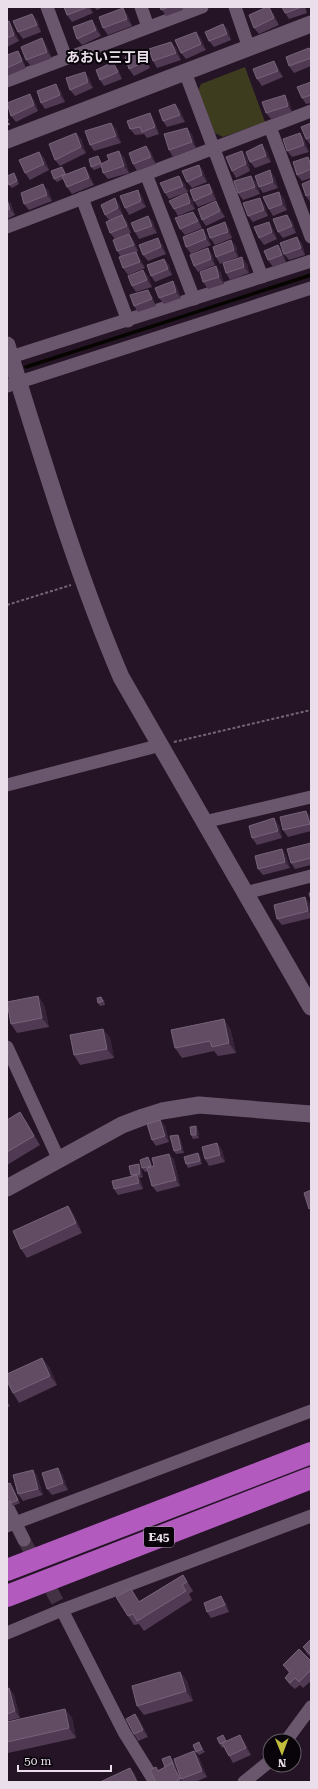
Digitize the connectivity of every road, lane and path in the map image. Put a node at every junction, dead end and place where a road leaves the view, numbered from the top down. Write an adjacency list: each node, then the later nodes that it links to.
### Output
1 (47, 7): 8 (street)
2 (141, 7): 6 (street)
3 (202, 7): 6 (street)
4 (235, 7): 7 (street)
5 (311, 24): 7 (street)
6 (148, 27): 8 (street)
7 (249, 48): 9 (street)
8 (66, 58): 10 (street)
9 (185, 72): 13 (street); 14 (street)
10 (7, 81)
11 (311, 111): 12 (street)
12 (270, 127): 14 (street); 18 (street)
13 (7, 140)
14 (214, 148): 15 (street); 20 (street)
15 (146, 174): 16 (street); 22 (street)
16 (82, 198): 17 (street); 23 (street)
17 (7, 227)
18 (311, 237)
19 (311, 261): 20 (street)
20 (262, 277): 22 (street)
21 (311, 288): 25 (street)
22 (194, 299): 23 (street)
23 (128, 321): 24 (street)
24 (9, 351): 25 (street)
25 (13, 384): 26 (street)
26 (83, 581): 27 (path); 29 (street)
27 (7, 605)
28 (311, 710): 29 (path)
29 (161, 745): 30 (street); 32 (street)
30 (7, 785)
31 (311, 797): 32 (street)
32 (204, 822): 34 (street)
33 (311, 876): 34 (street)
34 (245, 893): 35 (street)
35 (311, 1007)
36 (7, 1047): 38 (street)
37 (311, 1114): 38 (street)
38 (59, 1160): 39 (street)
39 (7, 1188)
40 (311, 1411): 45 (street)
41 (311, 1453): 47 (highway, E45)
42 (311, 1478): 48 (highway, E45)
43 (7, 1506): 45 (street)
44 (311, 1516): 49 (street)
45 (11, 1524): 46 (street)
46 (24, 1540)
47 (7, 1570)
48 (7, 1596)
49 (62, 1610): 50 (street); 54 (street)
50 (7, 1633)
51 (311, 1706): 52 (street)
52 (292, 1733)
53 (262, 1767): 55 (street)
54 (155, 1782)
55 (244, 1782)

